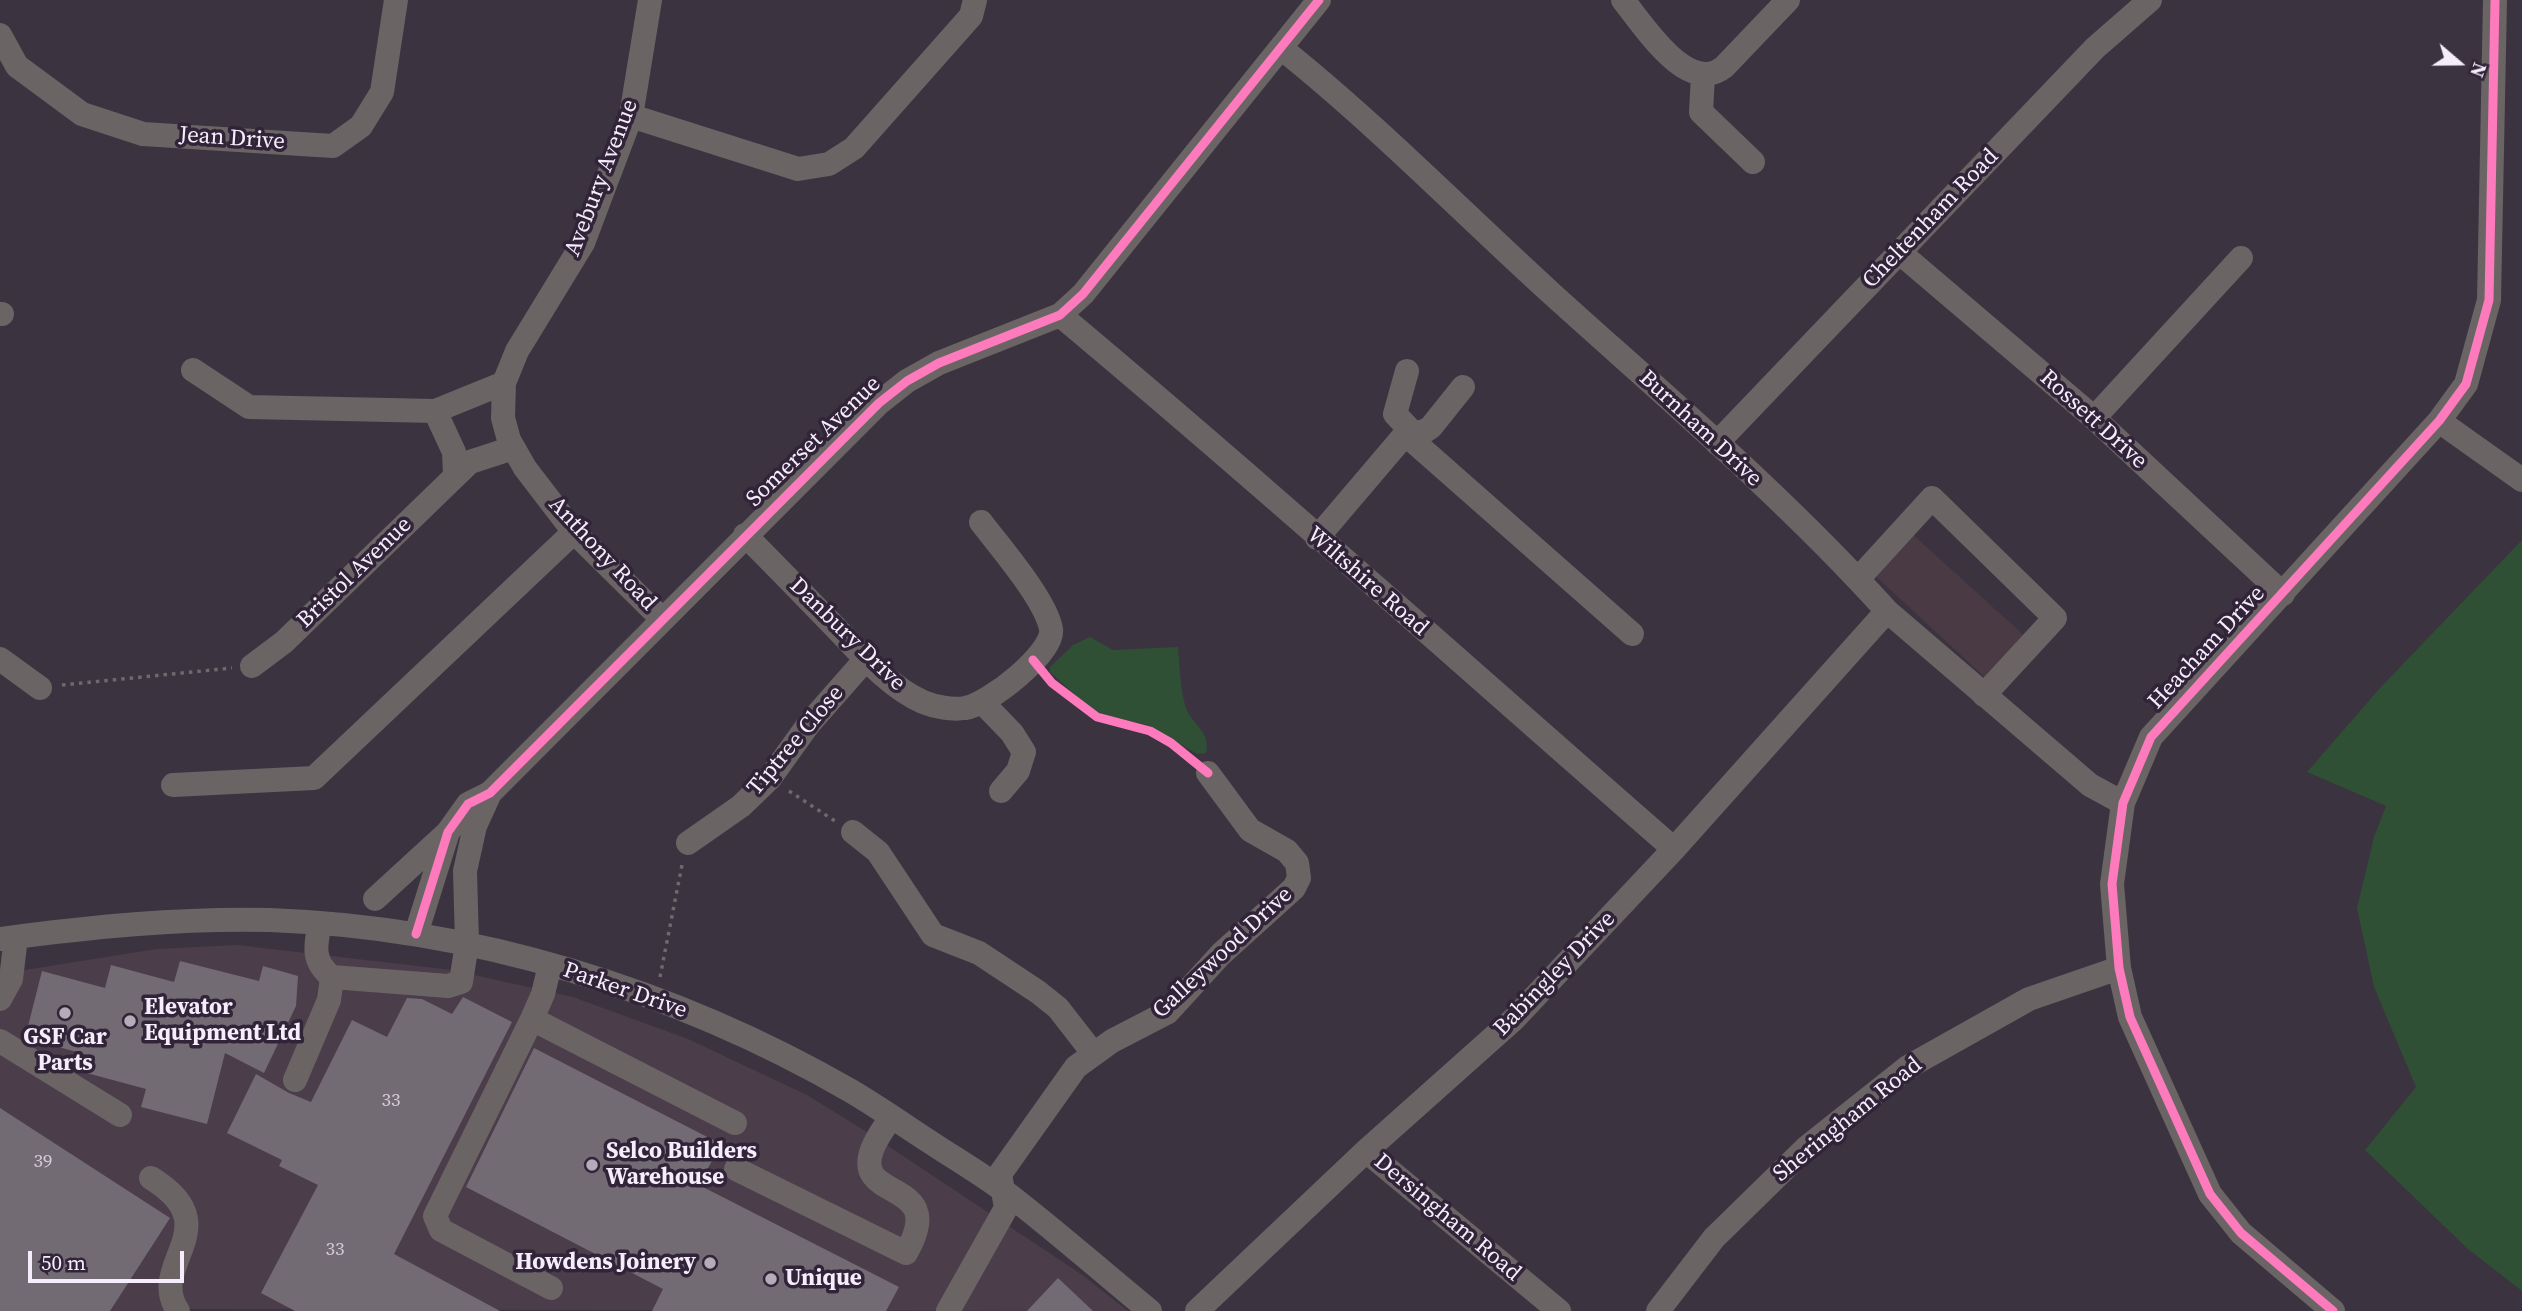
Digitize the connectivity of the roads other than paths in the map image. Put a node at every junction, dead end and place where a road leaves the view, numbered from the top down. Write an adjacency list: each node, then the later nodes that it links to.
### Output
1 (396, 0): 9 (street, Jean Drive)
2 (650, 0): 12 (street, Avebury Avenue)
3 (975, 0): 12 (street)
4 (1319, 0): 10 (street, Somerset Avenue)
5 (1623, 0): 11 (street)
6 (1788, 0): 11 (street)
7 (2151, 0): 14 (street, Cheltenham Road)
8 (2495, 0): 24 (street, Heacham Drive)
9 (0, 35)
10 (1281, 48): 16 (street, Somerset Avenue); 26 (street, Burnham Drive)
11 (1703, 76): 13 (street)
12 (631, 116): 19 (street, Avebury Avenue)
13 (1753, 162)
14 (1899, 252): 23 (street, Rossett Drive); 26 (street, Cheltenham Road)
15 (2241, 258): 23 (street)
16 (1060, 315): 32 (street, Somerset Avenue); 33 (street, Wiltshire Road)
17 (193, 370): 21 (street)
18 (1407, 371): 25 (street)
19 (504, 383): 21 (street); 22 (street, Avebury Avenue)
20 (1463, 387): 25 (street)
21 (435, 411): 28 (street)
22 (503, 418): 27 (street, Anthony Road)
23 (2094, 418): 35 (street, Rossett Drive)
24 (2439, 421): 29 (street); 35 (street, Heacham Drive)
25 (1406, 433): 33 (street); 38 (street)
26 (1717, 443): 34 (street, Burnham Drive)
27 (513, 448): 28 (street, Bristol Avenue); 31 (street, Anthony Road)
28 (455, 475): 41 (street, Bristol Avenue)
29 (2522, 480)
30 (981, 522): 44 (street)
31 (574, 531): 37 (street, Anthony Road); 46 (street)
32 (745, 535): 37 (street, Somerset Avenue); 40 (street, Danbury Drive)
33 (1317, 538): 53 (street, Wiltshire Road)
34 (1858, 579): 36 (street, Burnham Drive); 43 (street)
35 (2283, 594): 49 (street, Heacham Drive)
36 (1887, 611): 43 (street, Burnham Drive); 53 (street, Babingley Drive)
37 (661, 618): 48 (street, Somerset Avenue)
38 (1632, 634)
39 (0, 659): 42 (street)
40 (866, 659): 44 (street, Danbury Drive); 52 (street, Tiptree Close)
41 (252, 666)
42 (40, 688)
43 (1984, 695): 49 (street, Burnham Drive)
44 (983, 703): 47 (street)
45 (1208, 773): 65 (street, Galleywood Drive)
46 (173, 785)
47 (1001, 792)
48 (490, 793): 50 (street, Somerset Avenue); 58 (street, Somerset Avenue)
49 (2123, 803): 60 (street, Heacham Drive)
50 (449, 832): 54 (street, Somerset Avenue); 56 (street, Somerset Avenue)
51 (853, 832): 65 (street)
52 (688, 843)
53 (1674, 849): 70 (street, Babingley Drive)
54 (375, 899)
55 (320, 923): 56 (street, Parker Drive); 57 (street, Parker Drive); 61 (street)
56 (416, 934): 58 (street, Parker Drive)
57 (5, 937): 62 (street)
58 (467, 943): 59 (street, Parker Drive); 61 (street, Somerset Avenue)
59 (550, 965): 63 (street); 68 (street, Parker Drive)
60 (2119, 968): 80 (street, Sheringham Road); 81 (street, Heacham Drive)
61 (332, 977): 66 (street)
62 (0, 999)
63 (532, 1019): 69 (street); 74 (street)
64 (0, 1041): 67 (street)
65 (1093, 1053): 73 (street, Galleywood Drive)
66 (295, 1080)
67 (120, 1115)
68 (891, 1117): 71 (street); 73 (street, Parker Drive)
69 (735, 1123)
70 (1366, 1151): 78 (street, Babingley Drive); 79 (street, Dersingham Road)
71 (736, 1169)
72 (151, 1178): 75 (street)
73 (1003, 1190): 76 (street, Galleywood Drive); 77 (street, Parker Drive)
74 (551, 1288)
75 (178, 1311)
76 (948, 1311)
77 (1150, 1311)
78 (1197, 1311)
79 (1559, 1311)
80 (1658, 1311)
81 (2333, 1311)

